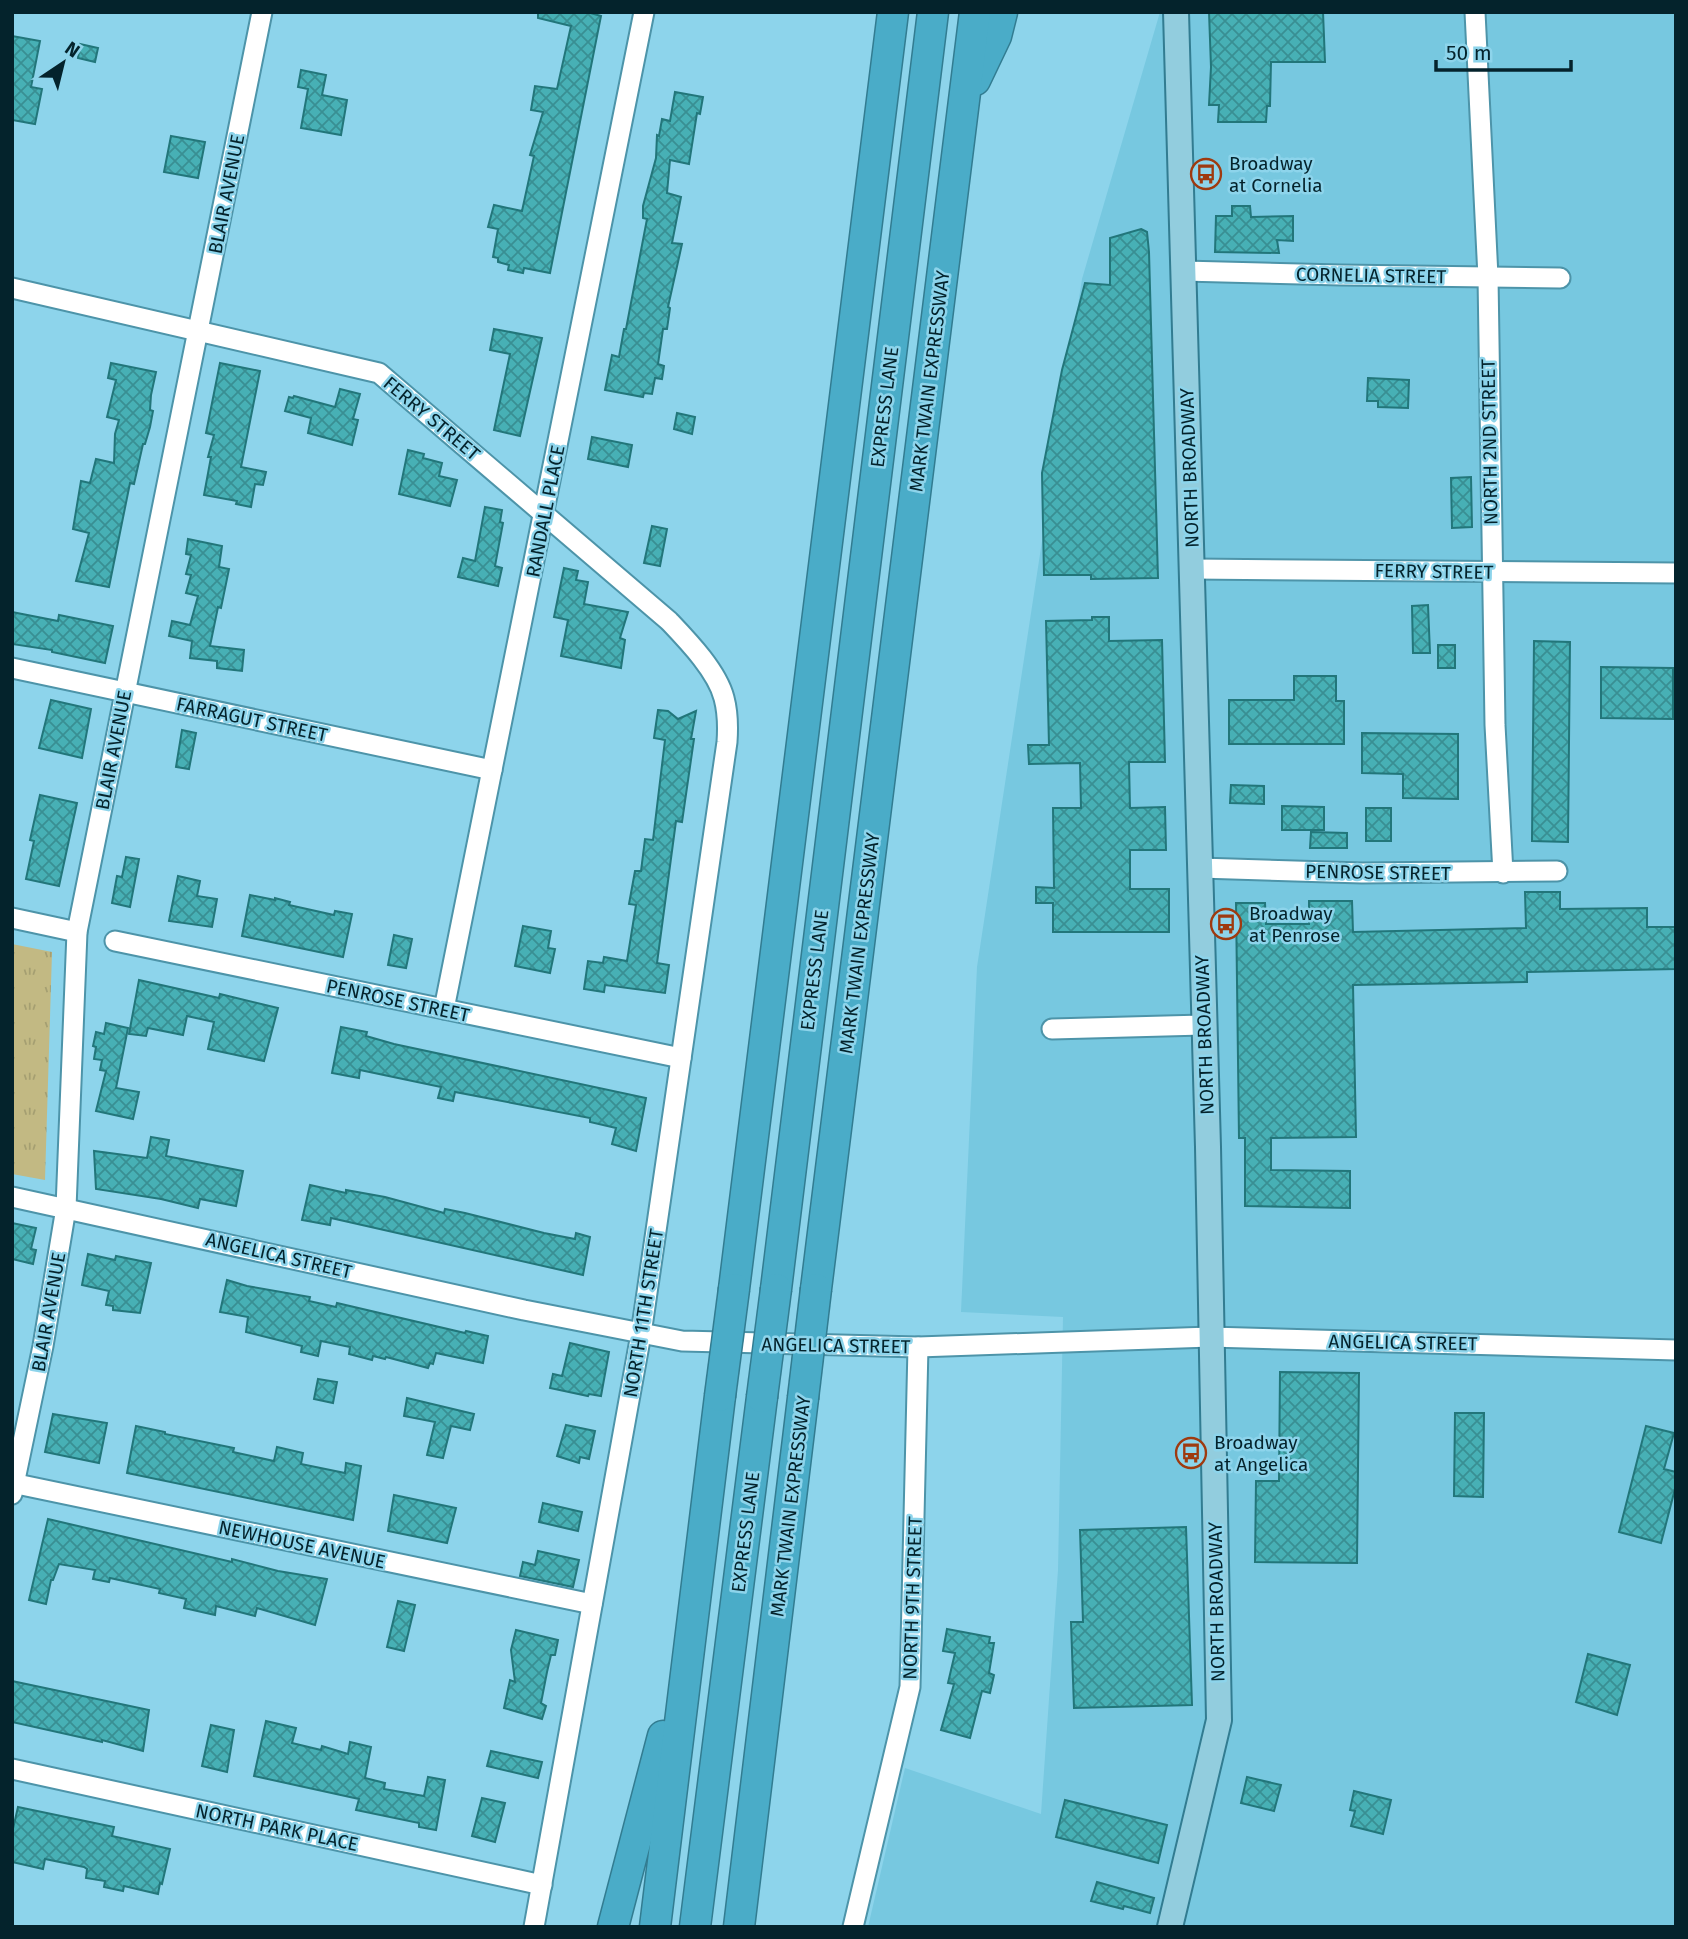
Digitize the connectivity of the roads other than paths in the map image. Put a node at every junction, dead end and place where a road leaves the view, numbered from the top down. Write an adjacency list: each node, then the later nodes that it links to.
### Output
1 (262, 12): 14 (street, BLAIR AVENUE)
2 (644, 12): 15 (street, RANDALL PLACE)
3 (892, 12): 41 (highway, bridge)
4 (933, 12): 48 (highway, EXPRESS LANE, bridge)
5 (975, 12): 9 (highway, MARK TWAIN EXPRESSWAY)
6 (1002, 12): 9 (highway)
7 (1176, 12): 10 (main road, NORTH BROADWAY)
8 (1475, 12): 11 (street, NORTH 2ND STREET)
9 (964, 103): 43 (highway, MARK TWAIN EXPRESSWAY, bridge)
10 (1183, 271): 11 (street, CORNELIA STREET); 16 (main road, NORTH BROADWAY)
11 (1488, 277): 12 (street, CORNELIA STREET); 17 (street, NORTH 2ND STREET)
12 (1560, 278)
13 (12, 288): 14 (street, FERRY STREET)
14 (199, 330): 15 (street, FERRY STREET); 20 (street, BLAIR AVENUE)
15 (544, 514): 21 (street, FERRY STREET); 22 (street, RANDALL PLACE)
16 (1192, 569): 17 (street, FERRY STREET); 23 (main road, NORTH BROADWAY)
17 (1491, 572): 18 (street, FERRY STREET); 25 (street, NORTH 2ND STREET)
18 (1676, 573)
19 (12, 668): 20 (street, FARRAGUT STREET)
20 (125, 692): 22 (street, FARRAGUT STREET); 27 (street, BLAIR AVENUE)
21 (724, 696): 32 (street, NORTH 11TH STREET)
22 (492, 770): 29 (street, RANDALL PLACE)
23 (1200, 869): 25 (street, PENROSE STREET); 30 (main road, NORTH BROADWAY)
24 (1557, 871): 25 (street, PENROSE STREET)
25 (1503, 873)
26 (12, 918): 27 (street)
27 (77, 932): 34 (street, BLAIR AVENUE)
28 (115, 941): 29 (street, PENROSE STREET)
29 (444, 1009): 32 (street, PENROSE STREET)
30 (1203, 1025): 31 (street); 36 (main road, NORTH BROADWAY)
31 (1052, 1029)
32 (681, 1058): 35 (street, NORTH 11TH STREET)
33 (12, 1197): 34 (street, ANGELICA STREET)
34 (66, 1208): 35 (street, ANGELICA STREET); 39 (street, BLAIR AVENUE)
35 (641, 1334): 37 (street, ANGELICA STREET); 40 (street, NORTH 11TH STREET)
36 (1210, 1337): 37 (street, ANGELICA STREET); 38 (street, ANGELICA STREET); 52 (main road, NORTH BROADWAY)
37 (918, 1347): 51 (street, NORTH 9TH STREET)
38 (1676, 1350)
39 (13, 1487): 40 (street, NEWHOUSE AVENUE)
40 (592, 1604): 44 (street, NORTH 11TH STREET)
41 (691, 1628): 46 (highway); 47 (highway)
42 (12, 1769): 44 (street, NORTH PARK PLACE)
43 (747, 1875): 49 (highway); 50 (highway)
44 (542, 1885): 45 (street, NORTH 11TH STREET)
45 (534, 1927)
46 (613, 1927)
47 (655, 1927)
48 (695, 1927)
49 (739, 1927)
50 (750, 1927)
51 (853, 1927)
52 (1170, 1927)

